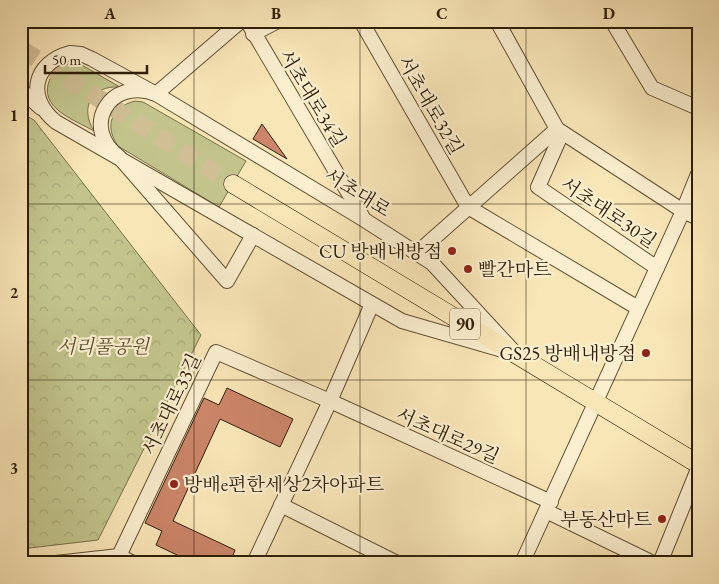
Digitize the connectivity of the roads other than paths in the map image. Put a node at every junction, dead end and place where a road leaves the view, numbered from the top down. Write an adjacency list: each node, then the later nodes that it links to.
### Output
1 (241, 21): 9 (street)
2 (247, 21): 7 (street, 서초대로34길)
3 (278, 21): 7 (street)
4 (361, 21): 16 (street, 서초대로32길)
5 (497, 21): 12 (street)
6 (612, 21): 10 (street)
7 (253, 34): 19 (street, 서초대로34길)
8 (21, 90): 11 (street)
9 (156, 94): 11 (street, 서초대로); 13 (street, 서초대로); 19 (street, 서초대로)
10 (698, 108)
11 (47, 114): 13 (street, 서초대로)
12 (560, 131): 16 (street); 17 (street); 22 (street, 서초대로30길)
13 (120, 157): 20 (street, 서초대로); 20 (street, 서초대로)
14 (698, 174): 17 (street, 서초대로30길)
15 (233, 184): 25 (main road, 서초대로 / 90)
16 (468, 207): 21 (street); 24 (street)
17 (683, 211): 18 (street); 22 (street, 서초대로30길)
18 (698, 218)
19 (363, 219): 21 (street, 서초대로)
20 (253, 235): 23 (street, 서초대로)
21 (416, 253): 25 (street, 서초대로)
22 (657, 268): 24 (street, 서초대로30길)
23 (372, 304): 25 (street, 서초대로); 26 (street)
24 (638, 308): 27 (street, 서초대로30길)
25 (516, 354): 27 (main road, 서초대로 / 90)
26 (330, 401): 30 (street); 31 (street, 서초대로29길); 32 (street, 서초대로33길)
27 (595, 403): 28 (main road, 서초대로 / 90); 31 (street)
28 (698, 464)
29 (698, 469): 39 (street)
30 (281, 505): 35 (street); 36 (street)
31 (548, 507): 37 (street); 38 (street, 서초대로29길)
32 (110, 559): 33 (street); 34 (street)
33 (56, 563)
34 (133, 563)
35 (254, 563)
36 (397, 563)
37 (522, 563)
38 (653, 563)
39 (660, 563)

